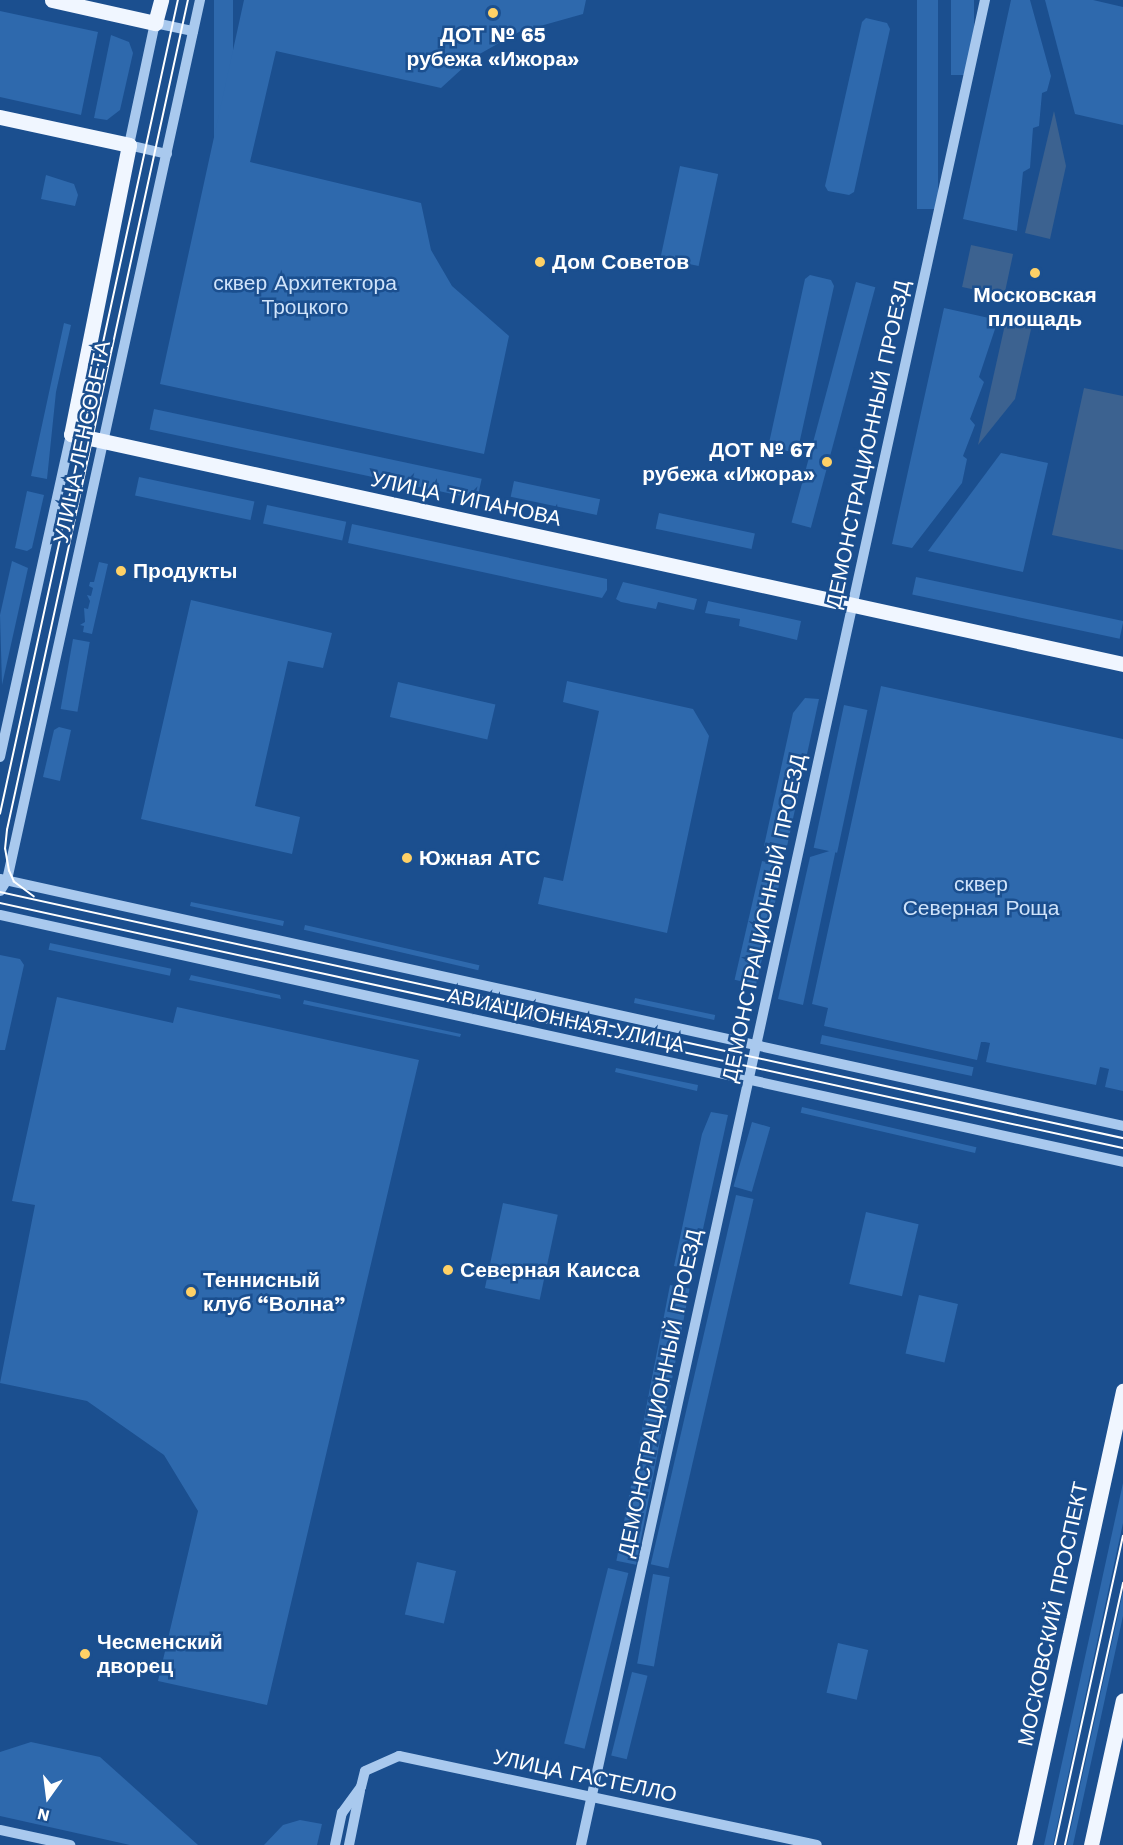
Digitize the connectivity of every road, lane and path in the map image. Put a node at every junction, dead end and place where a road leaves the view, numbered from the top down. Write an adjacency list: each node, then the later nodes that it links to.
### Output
1 (52, 0): 5 (main road)
2 (161, 0): 5 (main road, УЛИЦА ЛЕНСОВЕТА)
3 (200, 0): 6 (street, УЛИЦА ЛЕНСОВЕТА)
4 (985, 0): 12 (street, ДЕМОНСТРАЦИОННЫЙ ПРОЕЗД)
5 (155, 23): 6 (street); 8 (street, УЛИЦА ЛЕНСОВЕТА)
6 (193, 31): 9 (street, УЛИЦА ЛЕНСОВЕТА)
7 (0, 117): 8 (main road)
8 (129, 145): 9 (street); 10 (main road, УЛИЦА ЛЕНСОВЕТА)
9 (167, 154): 11 (street, УЛИЦА ЛЕНСОВЕТА)
10 (71, 434): 11 (main road, УЛИЦА ТИПАНОВА); 14 (street, УЛИЦА ЛЕНСОВЕТА)
11 (104, 441): 12 (main road, УЛИЦА ТИПАНОВА); 15 (street, УЛИЦА ЛЕНСОВЕТА)
12 (853, 605): 13 (main road); 18 (street, ДЕМОНСТРАЦИОННЫЙ ПРОЕЗД)
13 (1123, 664)
14 (0, 758)
15 (3, 880): 16 (street, УЛИЦА ЛЕНСОВЕТА); 18 (street, АВИАЦИОННАЯ УЛИЦА)
16 (0, 891)
17 (0, 915): 19 (street, АВИАЦИОННАЯ УЛИЦА)
18 (756, 1045): 19 (street, ДЕМОНСТРАЦИОННЫЙ ПРОЕЗД); 20 (street, АВИАЦИОННАЯ УЛИЦА)
19 (749, 1080): 21 (street, АВИАЦИОННАЯ УЛИЦА); 25 (street, ДЕМОНСТРАЦИОННЫЙ ПРОЕЗД)
20 (1123, 1126)
21 (1123, 1162)
22 (1123, 1391): 32 (main road, МОСКОВСКИЙ ПРОСПЕКТ)
23 (1123, 1700): 33 (main road)
24 (361, 1787): 25 (street, УЛИЦА ГАСТЕЛЛО); 28 (street, УЛИЦА ГАСТЕЛЛО); 29 (street, УЛИЦА ГАСТЕЛЛО)
25 (592, 1797): 30 (street, ДЕМОНСТРАЦИОННЫЙ ПРОЕЗД); 31 (street, УЛИЦА ГАСТЕЛЛО)
26 (0, 1830): 27 (street)
27 (70, 1845)
28 (334, 1845)
29 (348, 1845)
30 (581, 1845)
31 (817, 1845)
32 (1024, 1845)
33 (1091, 1845)

